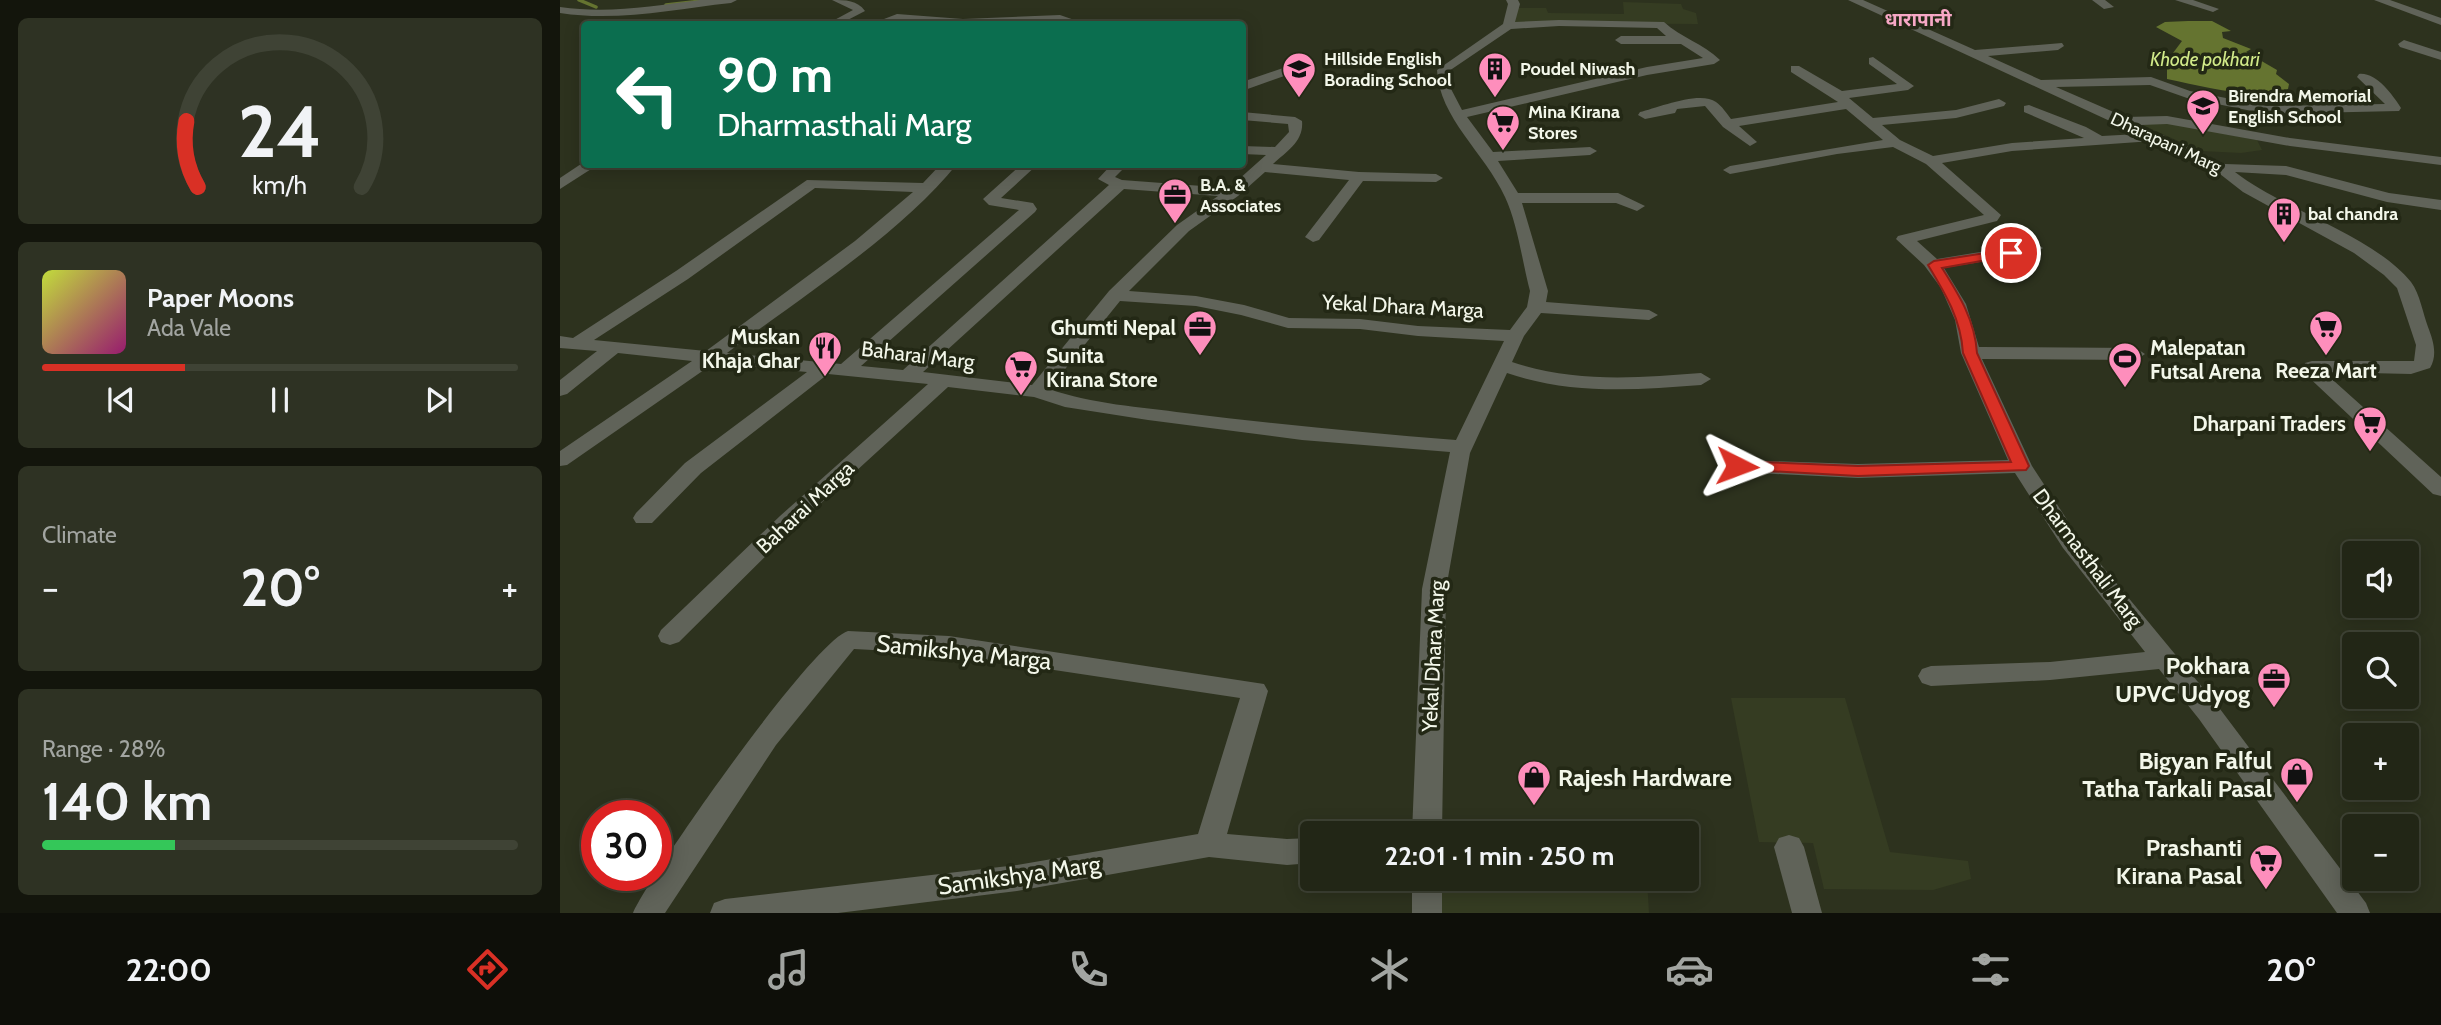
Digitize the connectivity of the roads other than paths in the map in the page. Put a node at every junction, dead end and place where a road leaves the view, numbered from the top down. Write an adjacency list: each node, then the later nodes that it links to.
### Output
1 (639, 0): 10 (street)
2 (731, 0): 10 (street)
3 (838, 0): 11 (street)
4 (1512, 0): 17 (street)
5 (1854, 0): 22 (street, Dharapani Marg)
6 (2181, 0): 8 (street)
7 (2379, 0): 16 (street)
8 (2216, 4)
9 (560, 10): 10 (street)
10 (581, 14)
11 (838, 21)
12 (886, 21): 13 (street)
13 (950, 21)
14 (987, 21): 15 (street)
15 (1070, 21)
16 (2441, 22)
17 (1508, 26): 19 (street); 35 (street)
18 (1617, 40): 19 (street)
19 (1675, 40): 35 (street)
20 (2404, 44): 23 (street)
21 (2058, 46): 22 (street)
22 (1970, 54): 30 (street, Dharapani Marg)
23 (2441, 56)
24 (1872, 61): 32 (street)
25 (1795, 69): 32 (street, Dharmasthali Marg)
26 (2078, 70): 29 (street)
27 (1283, 72): 31 (street)
28 (2363, 77): 29 (street)
29 (2133, 81): 30 (street)
30 (2033, 82): 39 (street, Dharapani Marg)
31 (1246, 85)
32 (1843, 100): 38 (street, Dharmasthali Marg); 40 (street)
33 (1998, 103): 38 (street)
34 (2029, 109): 42 (street)
35 (1458, 115): 48 (street)
36 (1645, 115): 40 (street)
37 (1246, 116): 46 (street)
38 (1872, 122): 44 (street, Dharmasthali Marg)
39 (2122, 122): 41 (street, Dharapani Marg); 50 (street)
40 (1728, 124): 43 (street)
41 (2156, 136): 42 (street); 56 (street, Dharapani Marg)
42 (2098, 140): 49 (street)
43 (1749, 142)
44 (1895, 143): 49 (street, Dharmasthali Marg); 57 (street)
45 (1246, 150): 46 (street)
46 (1277, 151): 51 (street)
47 (1590, 151): 48 (street)
48 (1489, 157): 64 (street)
49 (1931, 161): 69 (street, Dharmasthali Marg)
50 (2441, 161)
51 (1260, 167): 58 (street); 63 (street)
52 (586, 168): 60 (street)
53 (946, 168): 62 (street)
54 (1026, 168): 81 (street)
55 (1117, 168): 61 (street)
56 (2223, 168): 65 (street); 75 (street, Dharapani Marg)
57 (1730, 170)
58 (1359, 176): 59 (street); 67 (street)
59 (1436, 178)
60 (560, 184)
61 (1120, 184): 63 (street); 82 (street)
62 (929, 188): 74 (street); 79 (street)
63 (1233, 193): 70 (street)
64 (1513, 198): 66 (street); 71 (street)
65 (2441, 205)
66 (1637, 206)
67 (1313, 237)
68 (2035, 248): 69 (street)
69 (1934, 265): 77 (street, Dharmasthali Marg)
70 (1115, 295): 73 (street, Yekal Dhara Marga); 86 (street)
71 (1536, 307): 72 (street); 73 (street, Yekal Dhara Marg)
72 (1649, 315)
73 (1515, 336): 80 (street, Yekal Dhara Marg)
74 (568, 343): 76 (street, Baharai Marg)
75 (2433, 346): 91 (street, Dharapani Marg)
76 (614, 347): 79 (street, Baharai Marg); 85 (street)
77 (1970, 353): 78 (street); 90 (street, Dharmasthali Marg)
78 (2136, 354)
79 (709, 357): 81 (street, Baharai Marg); 88 (street)
80 (1501, 365): 83 (street); 87 (street, Yekal Dhara Marg)
81 (835, 368): 82 (street, Baharai Marg); 92 (street)
82 (907, 376): 84 (street, Baharai Marg)
83 (1701, 379)
84 (944, 380): 86 (street, Baharai Marg); 93 (street, Baharai Marga)
85 (560, 390)
86 (1037, 391): 87 (street, Baharai Marg)
87 (1461, 447): 96 (street, Yekal Dhara Marg)
88 (560, 460)
89 (1737, 466): 90 (street)
90 (2021, 466): 94 (street, Dharmasthali Marg)
91 (2441, 489)
92 (644, 518)
93 (670, 636)
94 (2166, 659): 95 (street); 105 (street, Dharmasthali Marg)
95 (1931, 676)
96 (1427, 821)
97 (1209, 845): 99 (street, Samikshya Marg); 101 (street, Samikshya Marga); 102 (street, Samikshya Marg)
98 (1789, 846): 104 (street)
99 (1300, 850)
100 (1427, 891): 103 (street)
101 (648, 913)
102 (725, 913)
103 (1427, 913)
104 (1807, 913)
105 (2358, 913)

